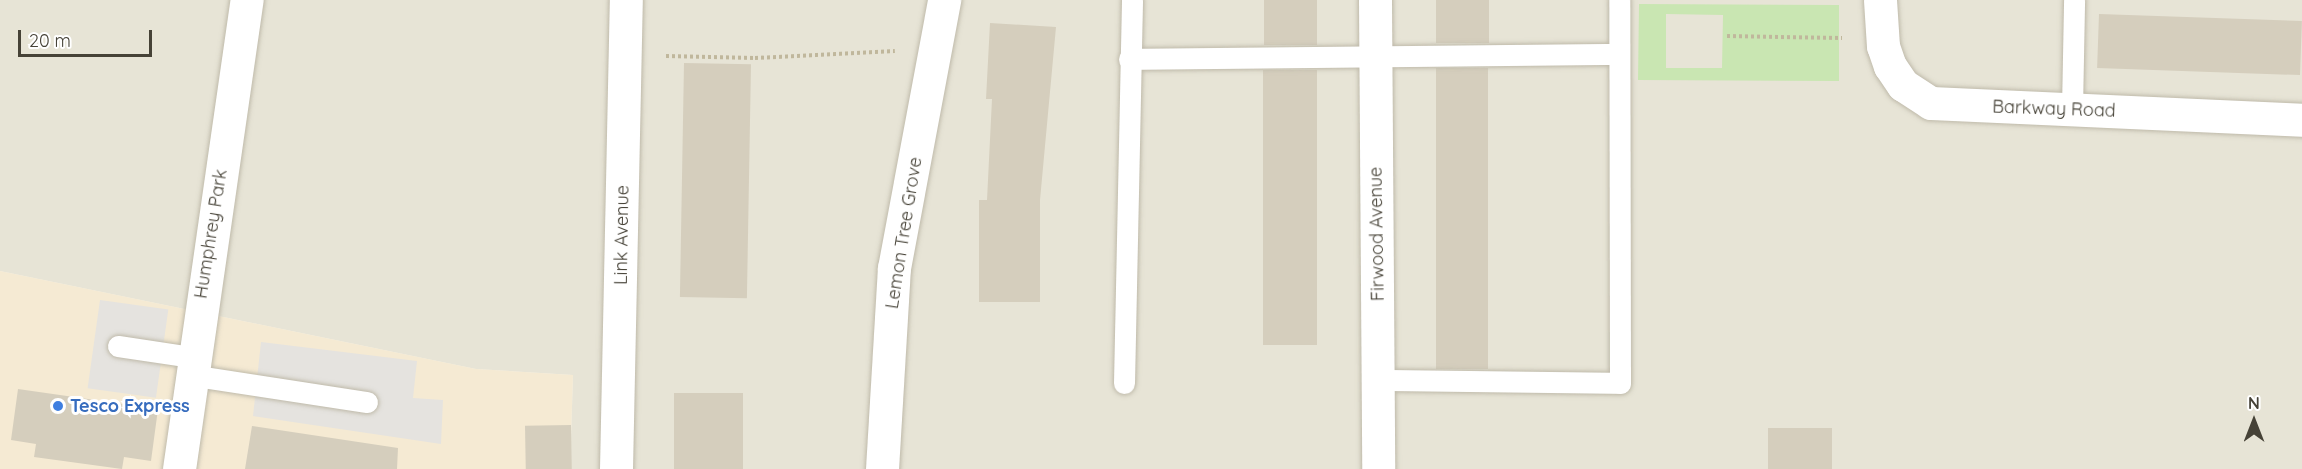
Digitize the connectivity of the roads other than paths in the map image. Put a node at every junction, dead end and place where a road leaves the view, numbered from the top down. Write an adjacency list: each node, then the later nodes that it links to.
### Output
1 (248, 0): 15 (street, Humphrey Park)
2 (626, 0): 20 (street, Link Avenue)
3 (944, 0): 21 (street, Lemon Tree Grove)
4 (1132, 0): 11 (lane)
5 (1375, 0): 10 (street, Firwood Avenue)
6 (1619, 0): 9 (lane)
7 (1880, 0): 12 (street, Barkway Road)
8 (2074, 0): 12 (lane)
9 (1619, 54): 10 (lane); 16 (lane)
10 (1375, 57): 11 (lane); 16 (street, Firwood Avenue)
11 (1129, 60): 17 (lane)
12 (2072, 109): 13 (street, Barkway Road)
13 (2302, 120)
14 (118, 345): 15 (lane)
15 (191, 366): 18 (lane); 19 (street, Humphrey Park)
16 (1378, 380): 22 (street, Firwood Avenue)
17 (1124, 383)
18 (367, 402)
19 (179, 469)
20 (616, 469)
21 (882, 469)
22 (1378, 469)

